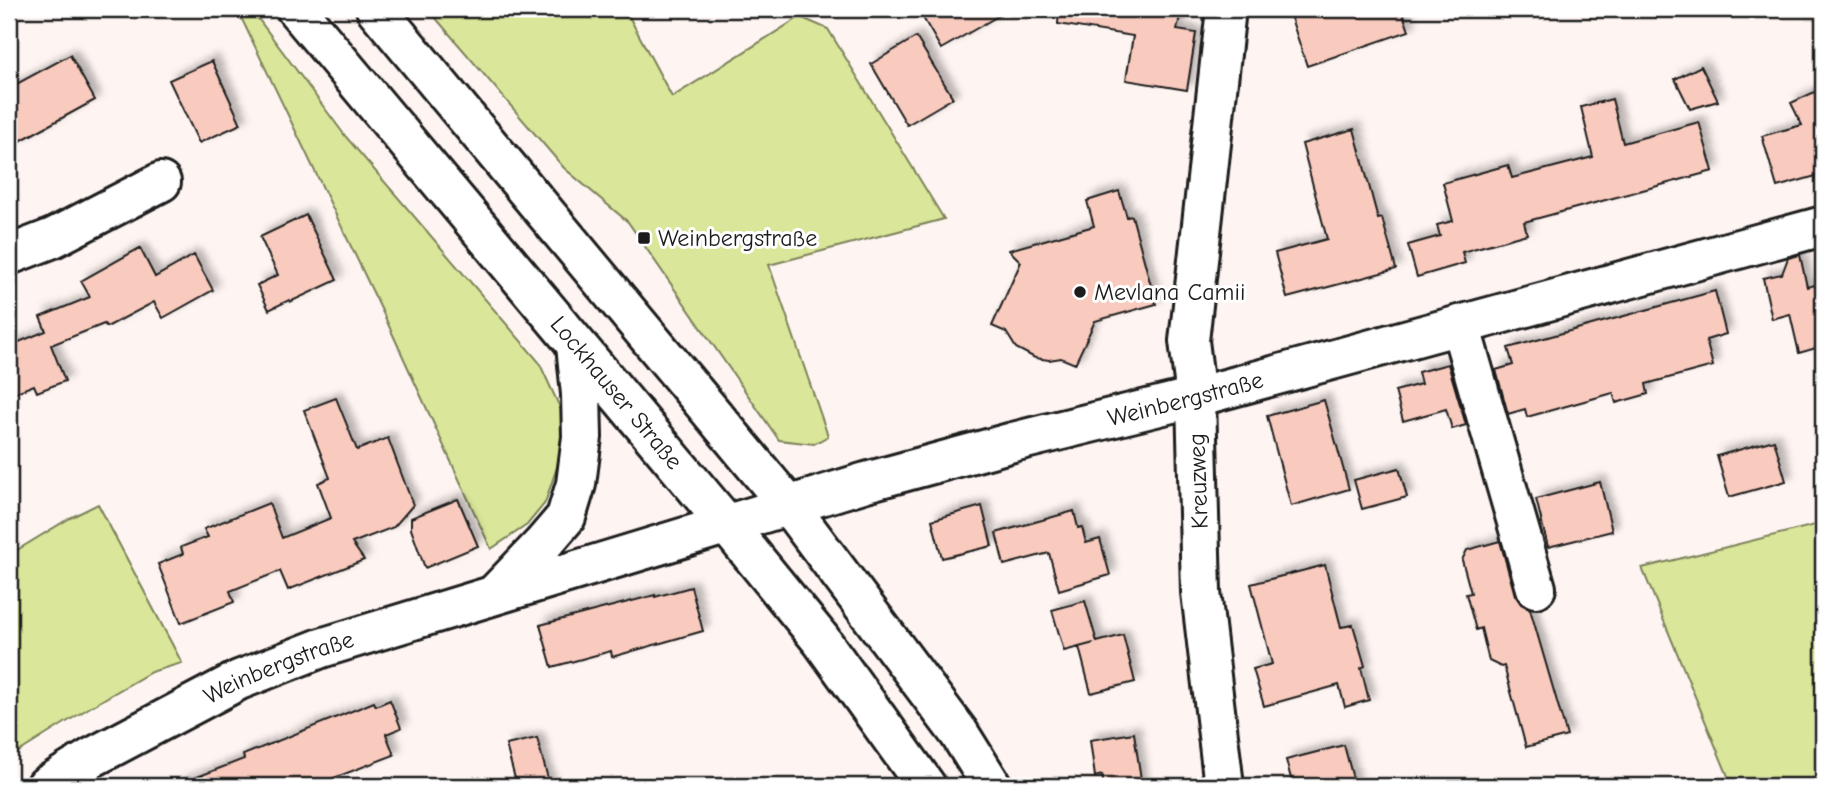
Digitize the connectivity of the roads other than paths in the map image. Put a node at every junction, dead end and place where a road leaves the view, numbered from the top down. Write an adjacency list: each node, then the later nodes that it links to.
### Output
1 (296, 9): 8 (street, Lockhauser Straße)
2 (376, 9): 10 (street)
3 (1226, 9): 9 (street, Kreuzweg)
4 (161, 182): 6 (street)
5 (1823, 226): 7 (street, Weinbergstraße)
6 (9, 255)
7 (1460, 325): 9 (street, Weinbergstraße); 12 (street)
8 (576, 345): 11 (street, Lockhauser Straße); 13 (street)
9 (1196, 397): 10 (street, Weinbergstraße); 17 (street, Kreuzweg)
10 (789, 506): 11 (street, Weinbergstraße); 16 (street)
11 (728, 526): 13 (street, Weinbergstraße); 15 (street, Lockhauser Straße)
12 (1536, 588)
13 (493, 596): 14 (street, Weinbergstraße)
14 (46, 786)
15 (926, 786)
16 (992, 786)
17 (1224, 786)

